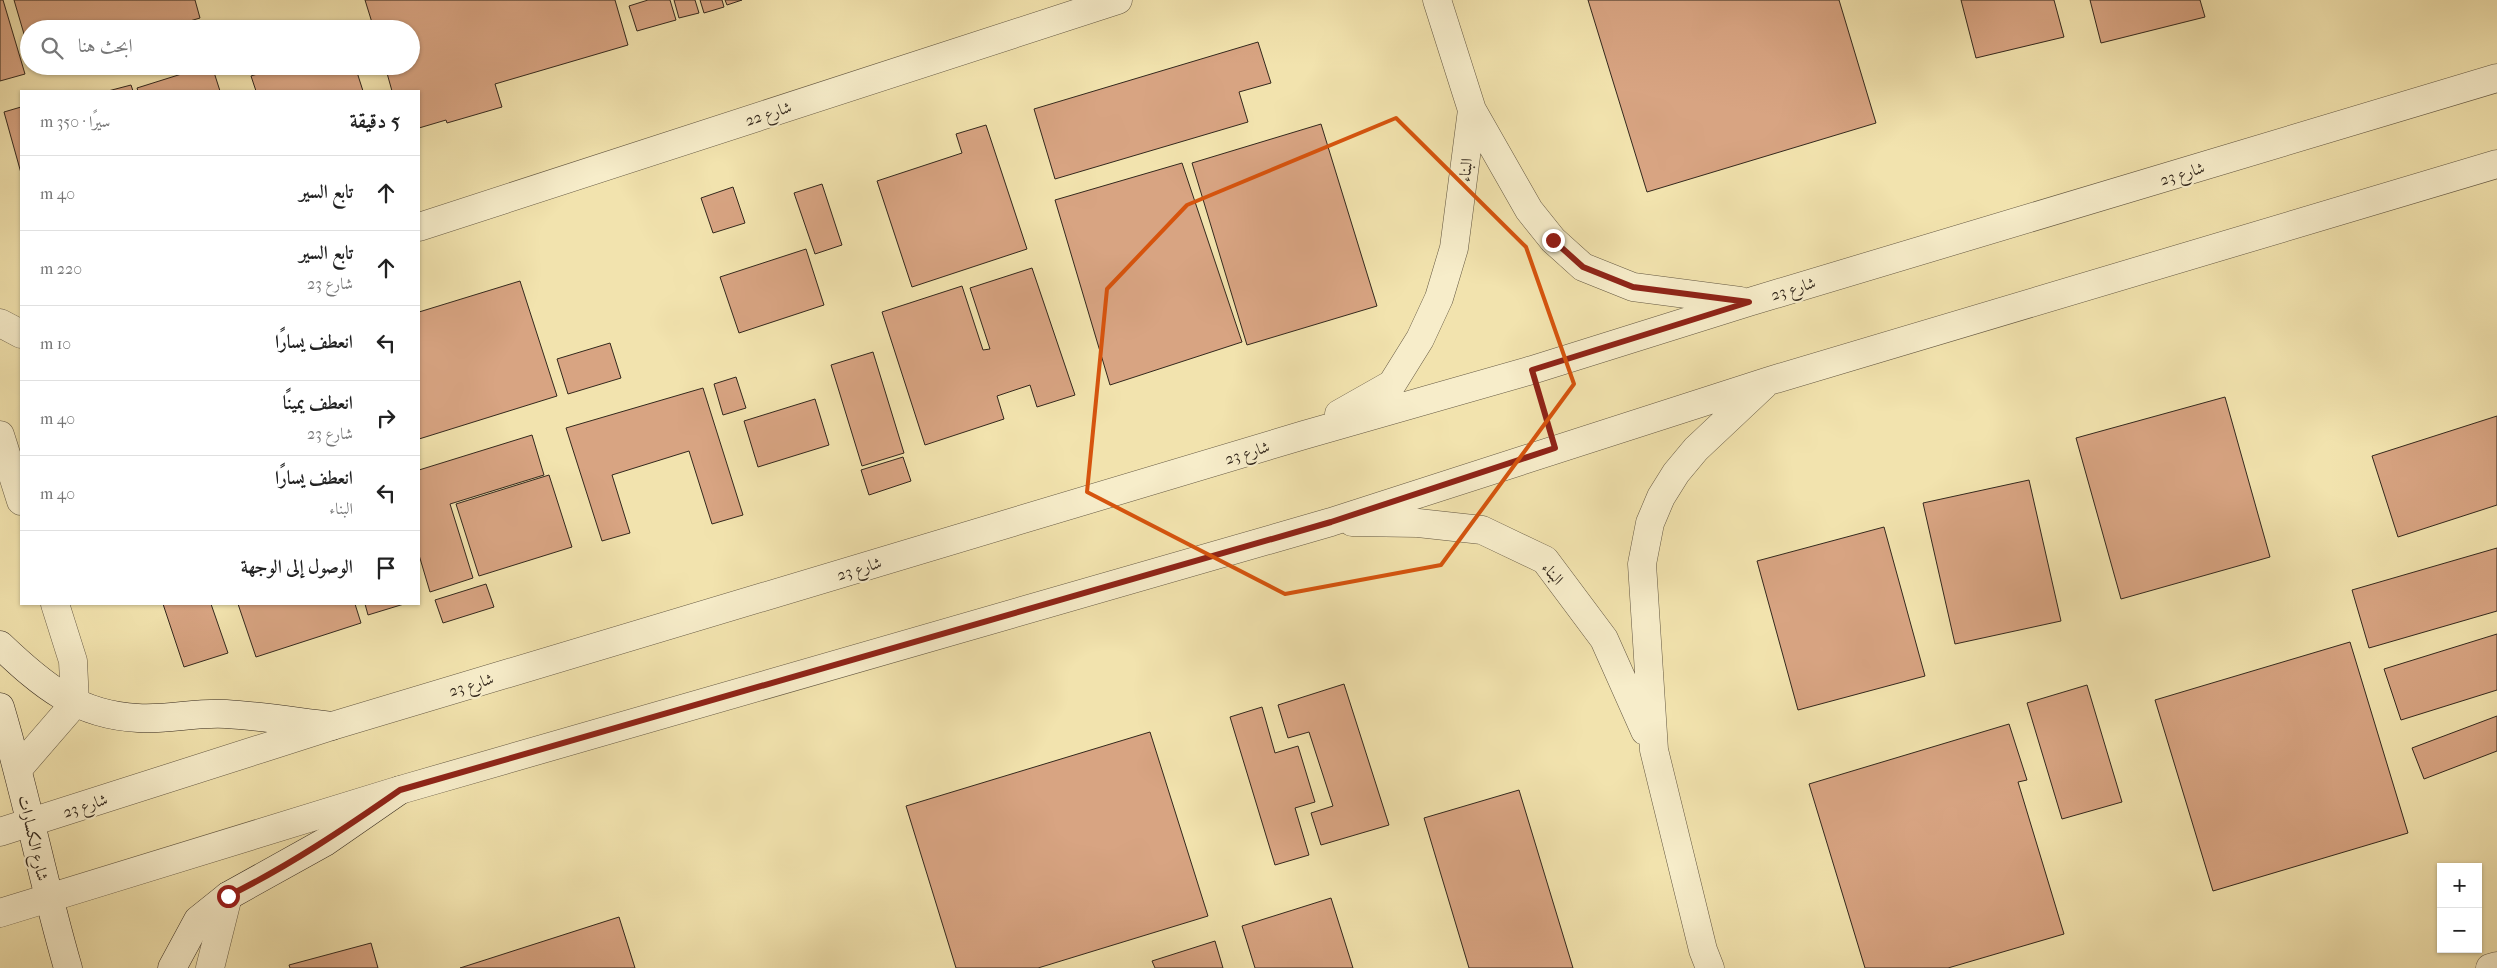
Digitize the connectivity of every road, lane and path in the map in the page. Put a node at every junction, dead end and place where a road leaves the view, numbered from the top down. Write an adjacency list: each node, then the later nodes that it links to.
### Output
1 (1118, 0): 6 (street, شارع 22)
2 (1437, 0): 4 (street, البناء)
3 (2497, 78): 7 (street, شارع 23)
4 (1472, 110): 7 (street, البناء); 13 (street, البناء)
5 (2497, 164): 11 (street)
6 (420, 227)
7 (1749, 302): 10 (street, شارع 23)
8 (0, 323): 9 (street)
9 (20, 333)
10 (1532, 370): 13 (street, شارع 23); 14 (path)
11 (1769, 380): 14 (street); 22 (street, البناء)
12 (0, 435): 15 (street)
13 (1304, 435): 21 (street, شارع 23)
14 (1555, 448): 16 (street)
15 (20, 498)
16 (1331, 522): 22 (street, البناء); 24 (street)
17 (55, 605): 19 (street)
18 (0, 645): 19 (street)
19 (75, 703): 21 (street); 23 (street)
20 (0, 707): 23 (street, شارع الكسارات)
21 (332, 726): 25 (street, شارع 23)
22 (1654, 750): 34 (street, البناء)
23 (18, 769): 25 (street, شارع الكسارات)
24 (400, 790): 27 (street); 28 (street)
25 (32, 822): 26 (street, شارع 23); 28 (street, شارع الكسارات)
26 (0, 832)
27 (228, 896): 32 (street); 33 (street)
28 (48, 898): 29 (street); 31 (street, شارع الكسارات)
29 (0, 913)
30 (2497, 966): 35 (street)
31 (68, 968)
32 (172, 968)
33 (210, 968)
34 (1710, 968)
35 (2490, 968)

